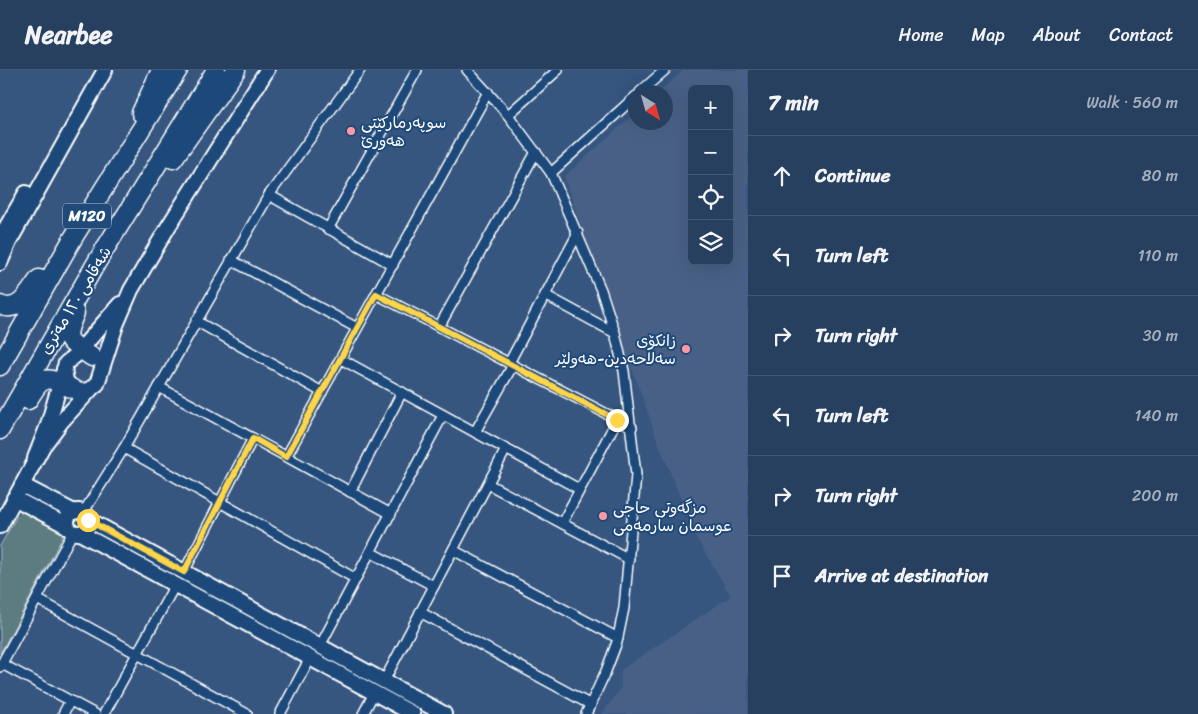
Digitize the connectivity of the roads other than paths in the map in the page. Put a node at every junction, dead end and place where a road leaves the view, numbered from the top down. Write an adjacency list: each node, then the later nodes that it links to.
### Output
1 (95, 70): 24 (street)
2 (105, 70): 28 (street)
3 (160, 70): 19 (highway)
4 (178, 70): 19 (highway, شەقامی ١٢٠ مەتری / M120)
5 (216, 70): 21 (highway, شەقامی ١٢٠ مەتری / M120)
6 (236, 70): 21 (highway)
7 (267, 70): 30 (street)
8 (360, 70): 20 (street)
9 (417, 70): 22 (street)
10 (467, 70): 14 (street)
11 (558, 70): 16 (street)
12 (665, 70): 13 (street)
13 (648, 85)
14 (488, 92): 16 (street); 29 (street)
15 (628, 103): 18 (street)
16 (508, 115): 17 (street)
17 (536, 152): 18 (street); 35 (street)
18 (550, 172): 23 (street)
19 (109, 180): 25 (highway, شەقامی ١٢٠ مەتری / M120)
20 (268, 195): 22 (street); 27 (street)
21 (131, 205): 26 (highway, شەقامی ١٢٠ مەتری / M120)
22 (328, 229): 29 (street)
23 (578, 233): 32 (street); 37 (street)
24 (0, 238)
25 (73, 238): 33 (highway); 41 (highway, شەقامی ١٢٠ مەتری / M120)
26 (98, 260): 38 (highway); 51 (highway, شەقامی ١٢٠ مەتری / M120)
27 (231, 260): 34 (street); 36 (street)
28 (0, 263)
29 (393, 265): 31 (street)
30 (131, 290): 38 (street); 42 (street)
31 (376, 294): 35 (street); 36 (street)
32 (545, 295): 37 (street); 40 (street)
33 (0, 305)
34 (196, 321): 44 (street); 46 (street)
35 (439, 327): 40 (street)
36 (357, 328): 39 (street)
37 (615, 333): 50 (street)
38 (82, 350): 42 (street); 43 (street)
39 (340, 358): 46 (street); 47 (street)
40 (511, 364): 49 (street); 52 (street)
41 (0, 366)
42 (100, 375): 45 (street)
43 (62, 382): 45 (street); 53 (highway); 58 (street)
44 (159, 387): 54 (street); 55 (street)
45 (92, 388): 58 (street)
46 (322, 392): 57 (street)
47 (402, 392): 48 (street); 62 (street)
48 (444, 415): 52 (street); 65 (street)
49 (617, 420): 50 (street); 61 (street)
50 (632, 427): 72 (street)
51 (0, 430)
52 (475, 432): 56 (street)
53 (0, 438)
54 (253, 438): 57 (street); 64 (street)
55 (124, 448): 64 (street); 66 (street)
56 (506, 450): 60 (street); 61 (street)
57 (286, 457): 62 (street)
58 (35, 458): 59 (street)
59 (22, 484): 63 (street); 66 (street)
60 (488, 484): 67 (street); 70 (street)
61 (579, 490): 67 (street)
62 (350, 492): 65 (street)
63 (14, 498): 68 (street); 69 (street)
64 (220, 501): 73 (street); 74 (street)
65 (390, 514): 71 (street)
66 (82, 515): 69 (street); 69 (street); 73 (street)
67 (562, 523): 72 (street)
68 (0, 526)
69 (73, 530): 75 (street); 77 (street)
70 (453, 550): 76 (street); 79 (street)
71 (370, 552): 74 (street); 76 (street)
72 (629, 559): 79 (street)
73 (184, 572): 80 (street)
74 (356, 579): 80 (street)
75 (175, 585): 81 (street); 82 (street)
76 (434, 586): 78 (street)
77 (37, 599): 81 (street); 84 (street)
78 (420, 612): 86 (street); 89 (street)
79 (618, 638): 89 (street)
80 (320, 646): 83 (street)
81 (137, 654): 92 (street); 93 (street)
82 (310, 658): 85 (street); 94 (street)
83 (350, 663): 85 (street); 86 (street)
84 (1, 665): 88 (street)
85 (343, 676): 87 (street)
86 (384, 681): 97 (street)
87 (374, 693): 95 (street); 96 (street)
88 (70, 700): 90 (street); 91 (street)
89 (591, 705): 98 (street)
90 (63, 714)
91 (95, 714)
92 (104, 714)
93 (248, 714)
94 (280, 714)
95 (363, 714)
96 (413, 714)
97 (444, 714)
98 (586, 714)

